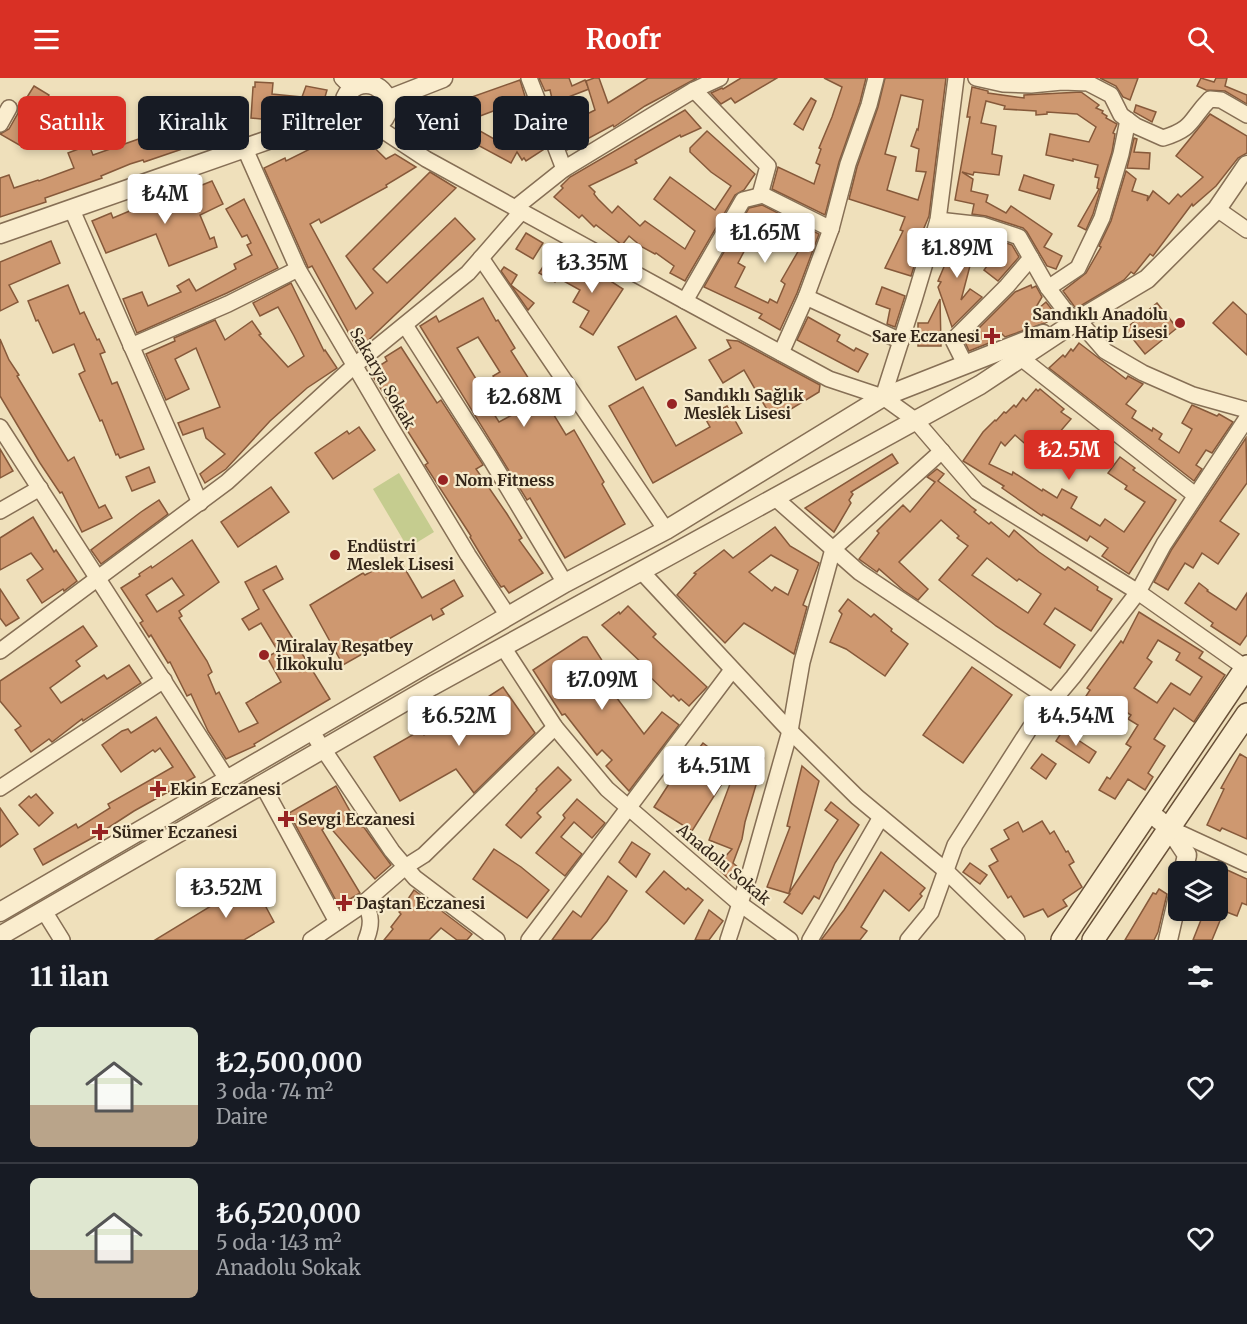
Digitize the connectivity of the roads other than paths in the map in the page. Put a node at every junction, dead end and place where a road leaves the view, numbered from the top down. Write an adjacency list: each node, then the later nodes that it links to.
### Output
1 (443, 78): 11 (street)
2 (529, 78): 21 (street)
3 (720, 78): 10 (street)
4 (876, 78): 27 (street)
5 (956, 78): 26 (street)
6 (976, 78): 8 (street)
7 (372, 82): 9 (street); 11 (street)
8 (1098, 82): 15 (street)
9 (347, 83)
10 (694, 90): 21 (street); 22 (street)
11 (387, 100): 14 (street)
12 (9, 108): 16 (street)
13 (1247, 115): 15 (street)
14 (383, 118)
15 (1128, 120): 33 (street)
16 (0, 124)
17 (383, 131): 25 (street)
18 (239, 150): 24 (street)
19 (246, 150): 32 (street, Sakarya Sokak)
20 (1247, 165): 23 (street)
21 (564, 169): 25 (street)
22 (760, 195): 27 (street); 35 (street)
23 (1217, 209): 28 (street); 36 (street)
24 (72, 210): 29 (street); 39 (street)
25 (518, 210): 30 (street); 35 (street)
26 (938, 220): 31 (street); 38 (street)
27 (831, 229): 34 (street)
28 (1247, 230)
29 (0, 234)
30 (481, 258): 37 (street); 55 (street)
31 (1030, 258): 33 (street); 42 (street)
32 (298, 269): 39 (street); 43 (street, Sakarya Sokak)
33 (1048, 288): 36 (street)
34 (806, 297): 38 (street); 40 (street)
35 (685, 301): 40 (street)
36 (1078, 320): 41 (street); 42 (street); 45 (street)
37 (405, 324): 43 (street); 59 (street)
38 (901, 341): 44 (street)
39 (131, 346): 53 (street)
40 (781, 352): 44 (street)
41 (1021, 358): 47 (street); 51 (street)
42 (965, 364): 44 (street)
43 (355, 365): 53 (street); 61 (street, Sakarya Sokak)
44 (883, 397): 47 (street); 55 (street)
45 (1247, 410)
46 (1247, 418): 51 (street)
47 (915, 420): 49 (street); 52 (street)
48 (0, 427): 50 (street)
49 (942, 451): 56 (street); 60 (street)
50 (40, 488): 54 (street); 58 (street)
51 (1195, 495): 60 (street)
52 (774, 497): 56 (street); 57 (street)
53 (200, 503): 58 (street)
54 (0, 512)
55 (666, 530): 59 (street)
56 (833, 549): 67 (street); 71 (street)
57 (641, 571): 62 (street); 65 (street)
58 (98, 578): 63 (street); 66 (street)
59 (565, 582): 61 (street)
60 (1138, 592): 64 (street); 67 (street)
61 (508, 616): 70 (street)
62 (503, 646): 69 (street, Anadolu Sokak); 72 (street)
63 (0, 651)
64 (1247, 668): 77 (main road)
65 (732, 670): 71 (street); 76 (street)
66 (164, 680): 73 (street); 75 (street)
67 (1052, 701): 83 (street)
68 (1244, 723): 79 (main road)
69 (555, 727): 76 (street, Anadolu Sokak); 82 (street)
70 (311, 731): 72 (street); 73 (street)
71 (790, 731): 78 (street); 85 (street)
72 (322, 749): 74 (street); 82 (street)
73 (227, 779): 87 (street)
74 (262, 784): 86 (street); 89 (street)
75 (0, 788)
76 (629, 807): 85 (street, Anadolu Sokak); 95 (street)
77 (1149, 812): 79 (street); 101 (main road)
78 (881, 817): 83 (street); 98 (street)
79 (1169, 828): 80 (street); 81 (street); 102 (main road)
80 (1186, 861)
81 (1247, 864)
82 (405, 867): 84 (street); 94 (street)
83 (945, 870): 99 (street); 100 (street)
84 (364, 902): 89 (street); 93 (street)
85 (739, 903): 96 (street); 97 (street, Anadolu Sokak)
86 (44, 910): 90 (street); 91 (street)
87 (0, 912)
88 (1172, 921): 103 (street)
89 (337, 922): 92 (street)
90 (0, 936)
91 (62, 940)
92 (311, 940)
93 (366, 940)
94 (497, 940)
95 (529, 940)
96 (728, 940)
97 (790, 940)
98 (810, 940)
99 (908, 940)
100 (1017, 940)
101 (1062, 940)
102 (1093, 940)
103 (1168, 940)

